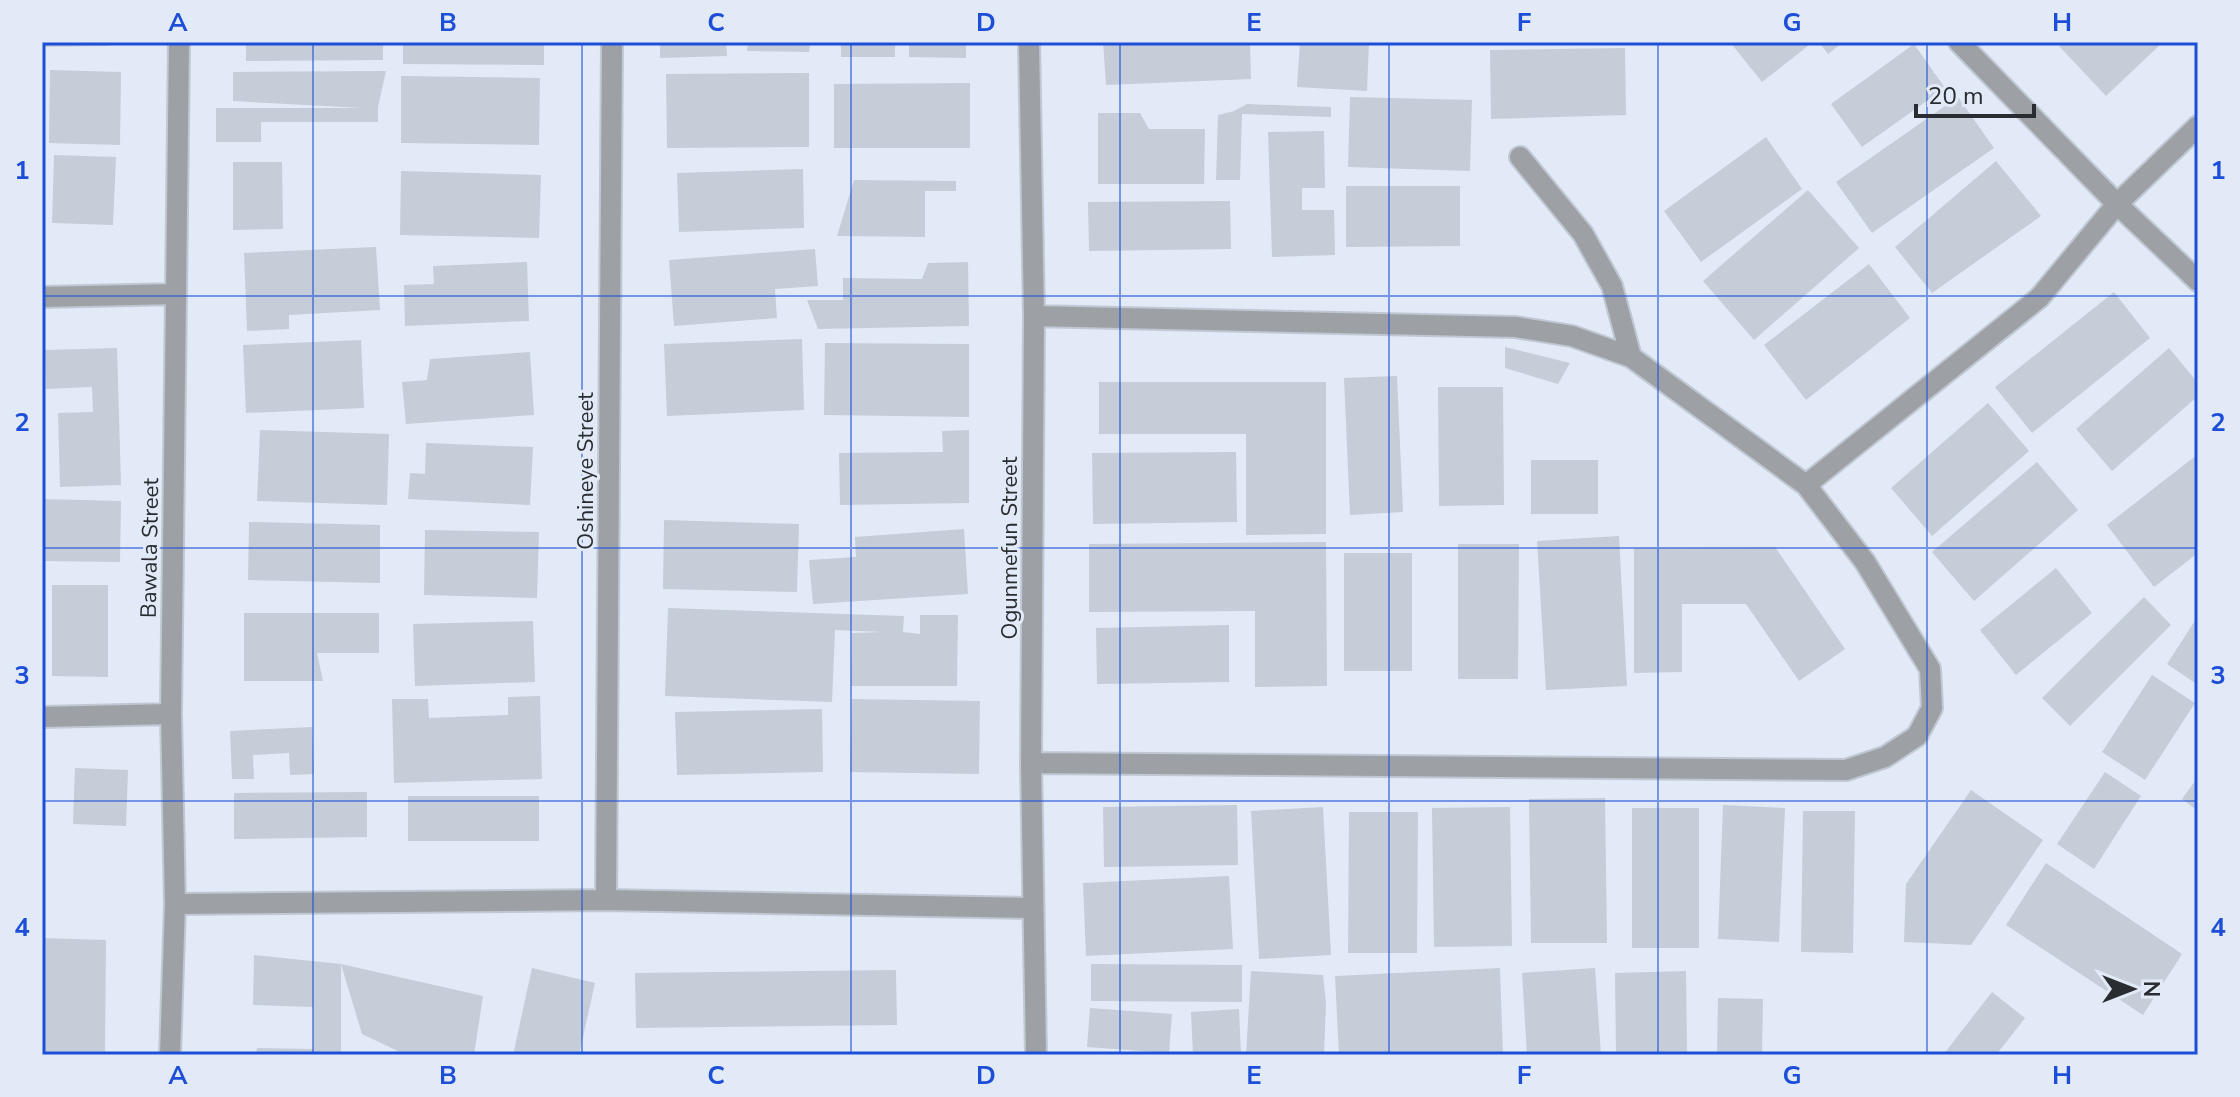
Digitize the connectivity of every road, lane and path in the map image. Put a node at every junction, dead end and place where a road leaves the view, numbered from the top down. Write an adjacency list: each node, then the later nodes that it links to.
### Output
1 (179, 42): 9 (street, Bawala Street)
2 (612, 42): 17 (street, Oshineye Street)
3 (1029, 42): 11 (street, Ogunmefun Street)
4 (1959, 42): 7 (street)
5 (2198, 126): 7 (street)
6 (1520, 157): 12 (street)
7 (2117, 204): 8 (street); 13 (street)
8 (2198, 281)
9 (176, 294): 10 (street); 14 (street, Bawala Street)
10 (42, 297)
11 (1034, 316): 12 (street); 16 (street, Ogunmefun Street)
12 (1631, 357): 13 (street)
13 (1806, 485): 16 (street)
14 (171, 714): 15 (street); 18 (street, Bawala Street)
15 (42, 717)
16 (1031, 763): 19 (street, Ogunmefun Street)
17 (606, 900): 18 (street); 19 (street)
18 (175, 904): 20 (street, Bawala Street)
19 (1033, 908): 21 (street, Ogunmefun Street)
20 (170, 1055)
21 (1036, 1055)

